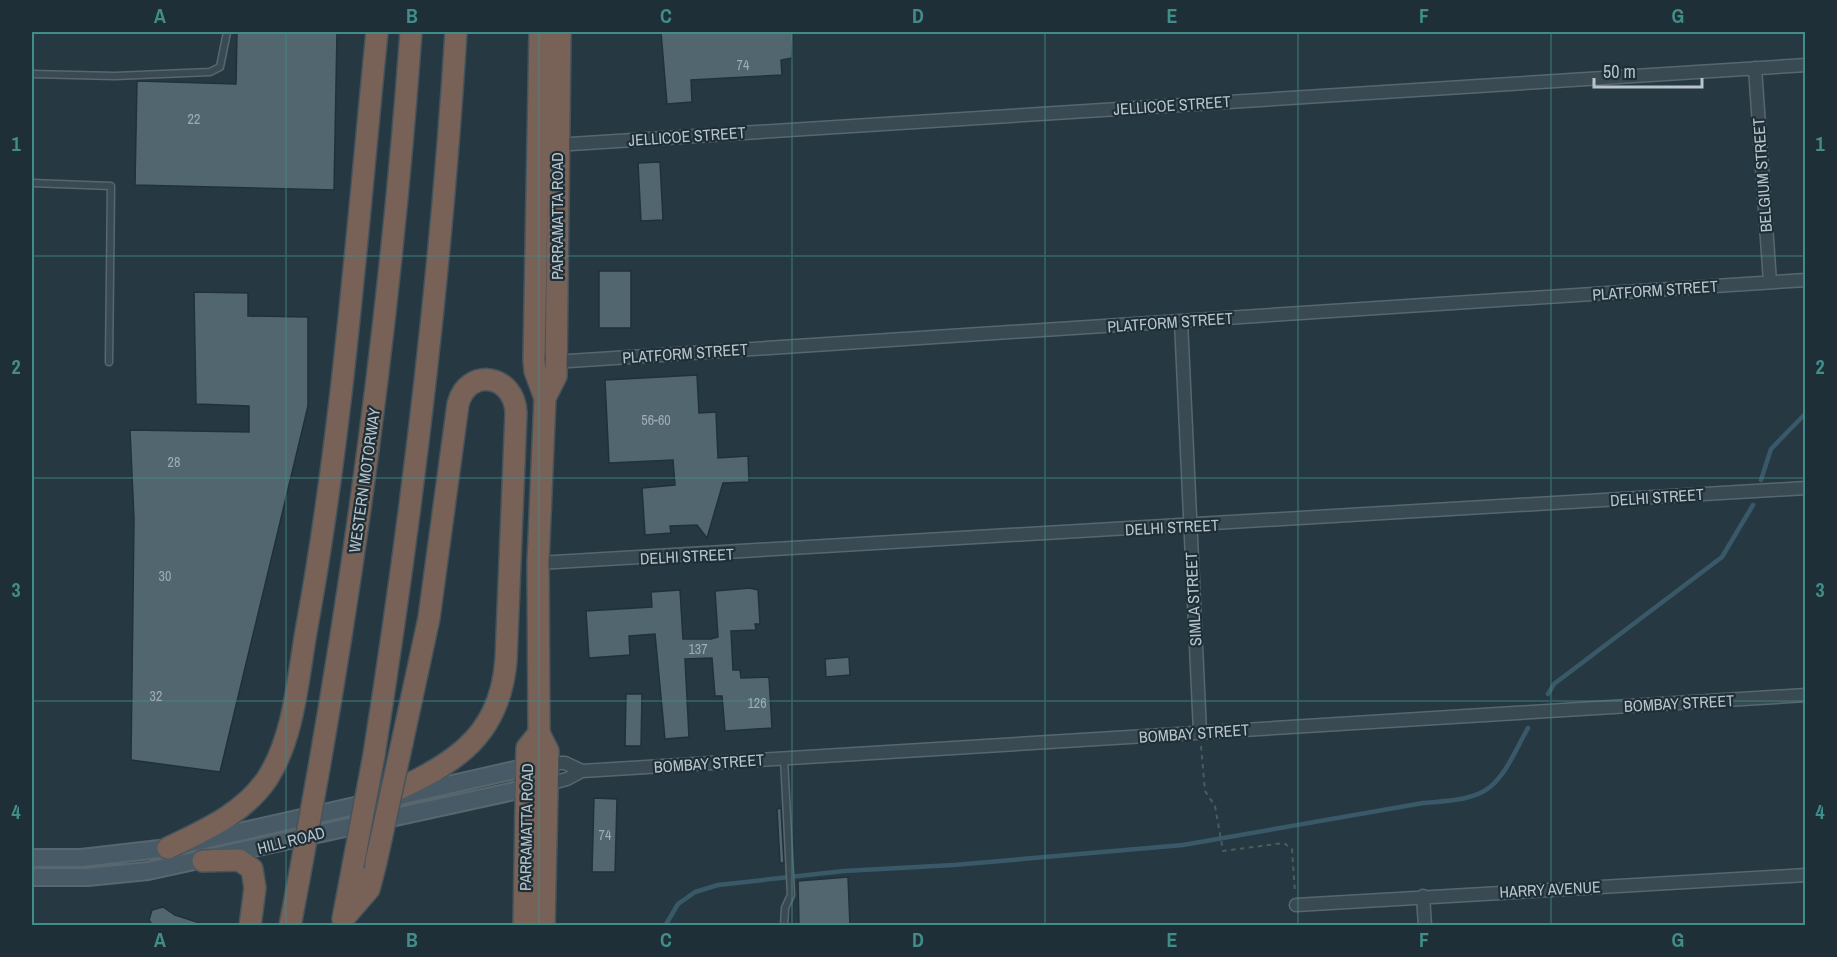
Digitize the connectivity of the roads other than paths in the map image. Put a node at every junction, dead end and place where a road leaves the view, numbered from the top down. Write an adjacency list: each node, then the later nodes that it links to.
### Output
1 (227, 32): 9 (lane)
2 (377, 32): 29 (highway)
3 (411, 32): 38 (highway, WESTERN MOTORWAY, bridge)
4 (456, 32): 36 (highway, bridge)
5 (540, 32): 10 (highway, PARRAMATTA ROAD)
6 (560, 32): 10 (highway, PARRAMATTA ROAD)
7 (1806, 65): 8 (street, JELLICOE STREET)
8 (1755, 68): 10 (street, JELLICOE STREET); 13 (street, BELGIUM STREET)
9 (32, 74)
10 (548, 145): 15 (highway, PARRAMATTA ROAD); 16 (highway, PARRAMATTA ROAD)
11 (32, 183): 17 (lane)
12 (1806, 280): 13 (street, PLATFORM STREET)
13 (1770, 282): 14 (street, PLATFORM STREET)
14 (1181, 321): 16 (street, PLATFORM STREET); 20 (street, SIMLA STREET)
15 (534, 360): 16 (street, PLATFORM STREET); 18 (highway, PARRAMATTA ROAD)
16 (556, 360): 18 (highway, PARRAMATTA ROAD)
17 (109, 362)
18 (545, 398): 21 (highway, PARRAMATTA ROAD)
19 (1806, 488): 20 (street, DELHI STREET)
20 (1189, 526): 21 (street, DELHI STREET); 23 (street, SIMLA STREET)
21 (538, 563): 25 (highway, PARRAMATTA ROAD)
22 (1806, 695): 23 (street, BOMBAY STREET)
23 (1200, 732): 24 (street, BOMBAY STREET)
24 (784, 758): 26 (street, BOMBAY STREET); 41 (lane)
25 (541, 771): 26 (street, BOMBAY STREET); 26 (street, BOMBAY STREET); 27 (highway, PARRAMATTA ROAD); 28 (main road, HILL ROAD); 40 (highway, PARRAMATTA ROAD)
26 (582, 771)
27 (527, 788): 31 (main road, HILL ROAD); 39 (highway, PARRAMATTA ROAD)
28 (371, 802): 29 (main road, HILL ROAD); 36 (highway, bridge)
29 (168, 848): 30 (main road, HILL ROAD)
30 (32, 858)
31 (203, 861): 33 (main road, HILL ROAD); 37 (highway)
32 (1806, 875): 34 (street, HARRY AVENUE)
33 (32, 877)
34 (1423, 896): 35 (street, HARRY AVENUE); 42 (street)
35 (1296, 905)
36 (342, 922)
37 (250, 926)
38 (290, 926)
39 (524, 926)
40 (544, 926)
41 (784, 926)
42 (1425, 926)

